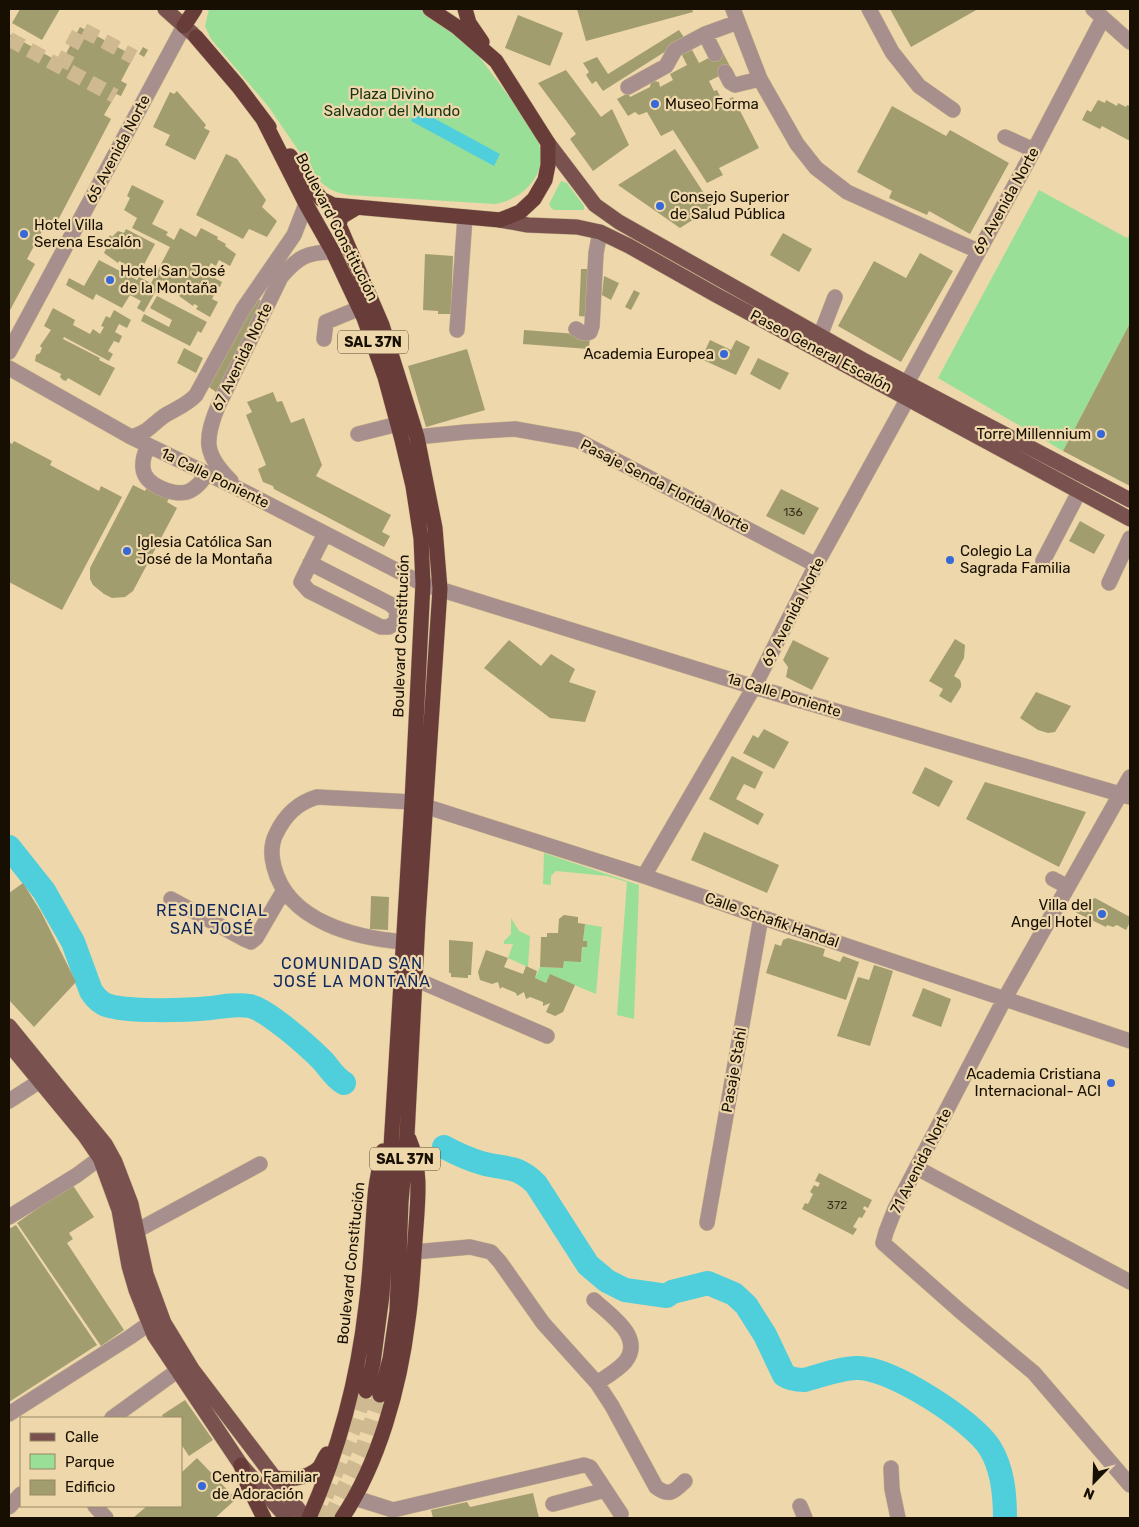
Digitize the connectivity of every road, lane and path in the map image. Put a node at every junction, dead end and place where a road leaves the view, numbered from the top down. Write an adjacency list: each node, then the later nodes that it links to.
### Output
1 (165, 9): 8 (main road)
2 (195, 9): 8 (highway)
3 (430, 9): 13 (highway)
4 (465, 9): 13 (highway)
5 (869, 9): 17 (street)
6 (1098, 14): 11 (street); 21 (street, 69 Avenida Norte)
7 (735, 15): 9 (street); 15 (street)
8 (184, 26): 10 (main road); 35 (street, 65 Avenida Norte)
9 (705, 34): 12 (street); 16 (street)
10 (196, 37): 18 (highway, SAL 37N)
11 (1129, 37)
12 (715, 54)
13 (496, 61): 20 (highway)
14 (725, 72): 15 (street)
15 (760, 79): 27 (street)
16 (628, 87)
17 (953, 110)
18 (263, 119): 22 (highway, Boulevard Constitución / SAL 37N); 23 (highway, SAL 37N)
19 (1006, 137): 21 (street)
20 (548, 143): 25 (highway, SAL 37N); 33 (main road, Paseo General Escalón)
21 (1034, 150): 27 (street, 69 Avenida Norte)
22 (306, 204): 28 (highway, Boulevard Constitución / SAL 37N); 41 (street, 67 Avenida Norte)
23 (356, 208): 24 (highway, SAL 37N); 42 (highway, Boulevard Constitución / SAL 37N)
24 (465, 217): 25 (highway, SAL 37N); 32 (street)
25 (500, 220): 26 (main road, Paseo General Escalón)
26 (600, 232): 31 (street); 38 (main road, Paseo General Escalón)
27 (978, 251): 37 (street, 69 Avenida Norte)
28 (333, 252): 30 (highway, Boulevard Constitución / SAL 37N); 46 (street, 67 Avenida Norte)
29 (835, 297): 33 (street)
30 (360, 308): 34 (street); 39 (highway, Boulevard Constitución / SAL 37N)
31 (576, 329)
32 (457, 330)
33 (820, 336): 37 (main road, Paseo General Escalón)
34 (324, 339)
35 (9, 352)
36 (9, 368): 41 (street, 1a Calle Poniente)
37 (907, 383): 44 (main road, Paseo General Escalón)
38 (908, 398): 47 (main road, Paseo General Escalón); 55 (street, 69 Avenida Norte)
39 (398, 424): 40 (street); 57 (highway, Boulevard Constitución / SAL 37N)
40 (358, 434)
41 (131, 436): 43 (street, 1a Calle Poniente)
42 (417, 437): 55 (street, Pasaje Senda Florida Norte); 58 (highway, Boulevard Constitución / SAL 37N)
43 (148, 445): 45 (street, 1a Calle Poniente); 45 (street)
44 (1060, 463): 48 (street); 49 (main road, Paseo General Escalón)
45 (207, 474): 46 (street, 1a Calle Poniente)
46 (239, 489): 51 (street, 1a Calle Poniente)
47 (1078, 492): 50 (main road, Paseo General Escalón); 53 (street)
48 (1130, 492)
49 (1130, 500)
50 (1130, 519)
51 (325, 534): 54 (street); 57 (street, 1a Calle Poniente)
52 (1130, 538): 56 (street)
53 (1043, 561)
54 (310, 563): 54 (street)
55 (816, 565): 59 (street, 69 Avenida Norte)
56 (1109, 583)
57 (422, 584): 58 (street, 1a Calle Poniente); 62 (highway, Boulevard Constitución / SAL 37N)
58 (440, 589): 59 (street, 1a Calle Poniente); 62 (highway, Boulevard Constitución / SAL 37N)
59 (754, 687): 61 (street, 1a Calle Poniente); 63 (street, 69 Avenida Norte)
60 (1130, 777): 61 (street, 71 Avenida Norte)
61 (1126, 795): 65 (street, 71 Avenida Norte)
62 (419, 804): 63 (street, Calle Schafik Handal); 66 (street, Calle Schafik Handal); 69 (highway, Boulevard Constitución / SAL 37N); 70 (highway, Boulevard Constitución / SAL 37N)
63 (644, 876): 68 (street, Calle Schafik Handal)
64 (1053, 879): 65 (street)
65 (1068, 887): 71 (street, 71 Avenida Norte)
66 (284, 890): 67 (street); 69 (street)
67 (171, 899)
68 (762, 918): 71 (street, Calle Schafik Handal); 84 (street, Pasaje Stahl)
69 (404, 942): 78 (highway, Boulevard Constitución / SAL 37N)
70 (415, 979): 73 (street); 79 (highway, Boulevard Constitución / SAL 37N)
71 (1005, 998): 74 (street, Calle Schafik Handal); 82 (street, 71 Avenida Norte)
72 (9, 1026): 85 (main road)
73 (547, 1036)
74 (1130, 1041)
75 (9, 1044): 76 (main road)
76 (40, 1081): 77 (street); 80 (main road)
77 (9, 1100)
78 (392, 1126): 79 (highway, Boulevard Constitución / SAL 37N); 94 (highway, Boulevard Constitución / SAL 37N)
79 (407, 1135): 86 (highway, Boulevard Constitución / SAL 37N)
80 (100, 1158): 83 (street); 89 (main road)
81 (260, 1164): 85 (street)
82 (916, 1168): 87 (street); 99 (street, 71 Avenida Norte)
83 (9, 1217)
84 (707, 1223)
85 (138, 1230): 97 (main road)
86 (414, 1252): 91 (street); 105 (highway, Boulevard Constitución / SAL 37N)
87 (1130, 1282)
88 (594, 1300): 91 (street)
89 (150, 1323): 90 (main road); 92 (street)
90 (177, 1371): 93 (street); 95 (main road)
91 (597, 1383): 98 (street)
92 (9, 1414)
93 (113, 1417)
94 (343, 1421): 97 (highway); 111 (highway, Boulevard Constitución / SAL 37N)
95 (241, 1465): 108 (highway); 109 (main road)
96 (891, 1468): 113 (street)
97 (274, 1478): 110 (main road)
98 (684, 1481)
99 (1130, 1485)
100 (605, 1490): 102 (street); 105 (street); 106 (street)
101 (20, 1495): 103 (street)
102 (553, 1504)
103 (9, 1507)
104 (95, 1507): 107 (street)
105 (351, 1507): 112 (highway, Boulevard Constitución / SAL 37N)
106 (620, 1514)
107 (106, 1518)
108 (264, 1518)
109 (287, 1518)
110 (305, 1518)
111 (309, 1518)
112 (342, 1518)
113 (898, 1518)

